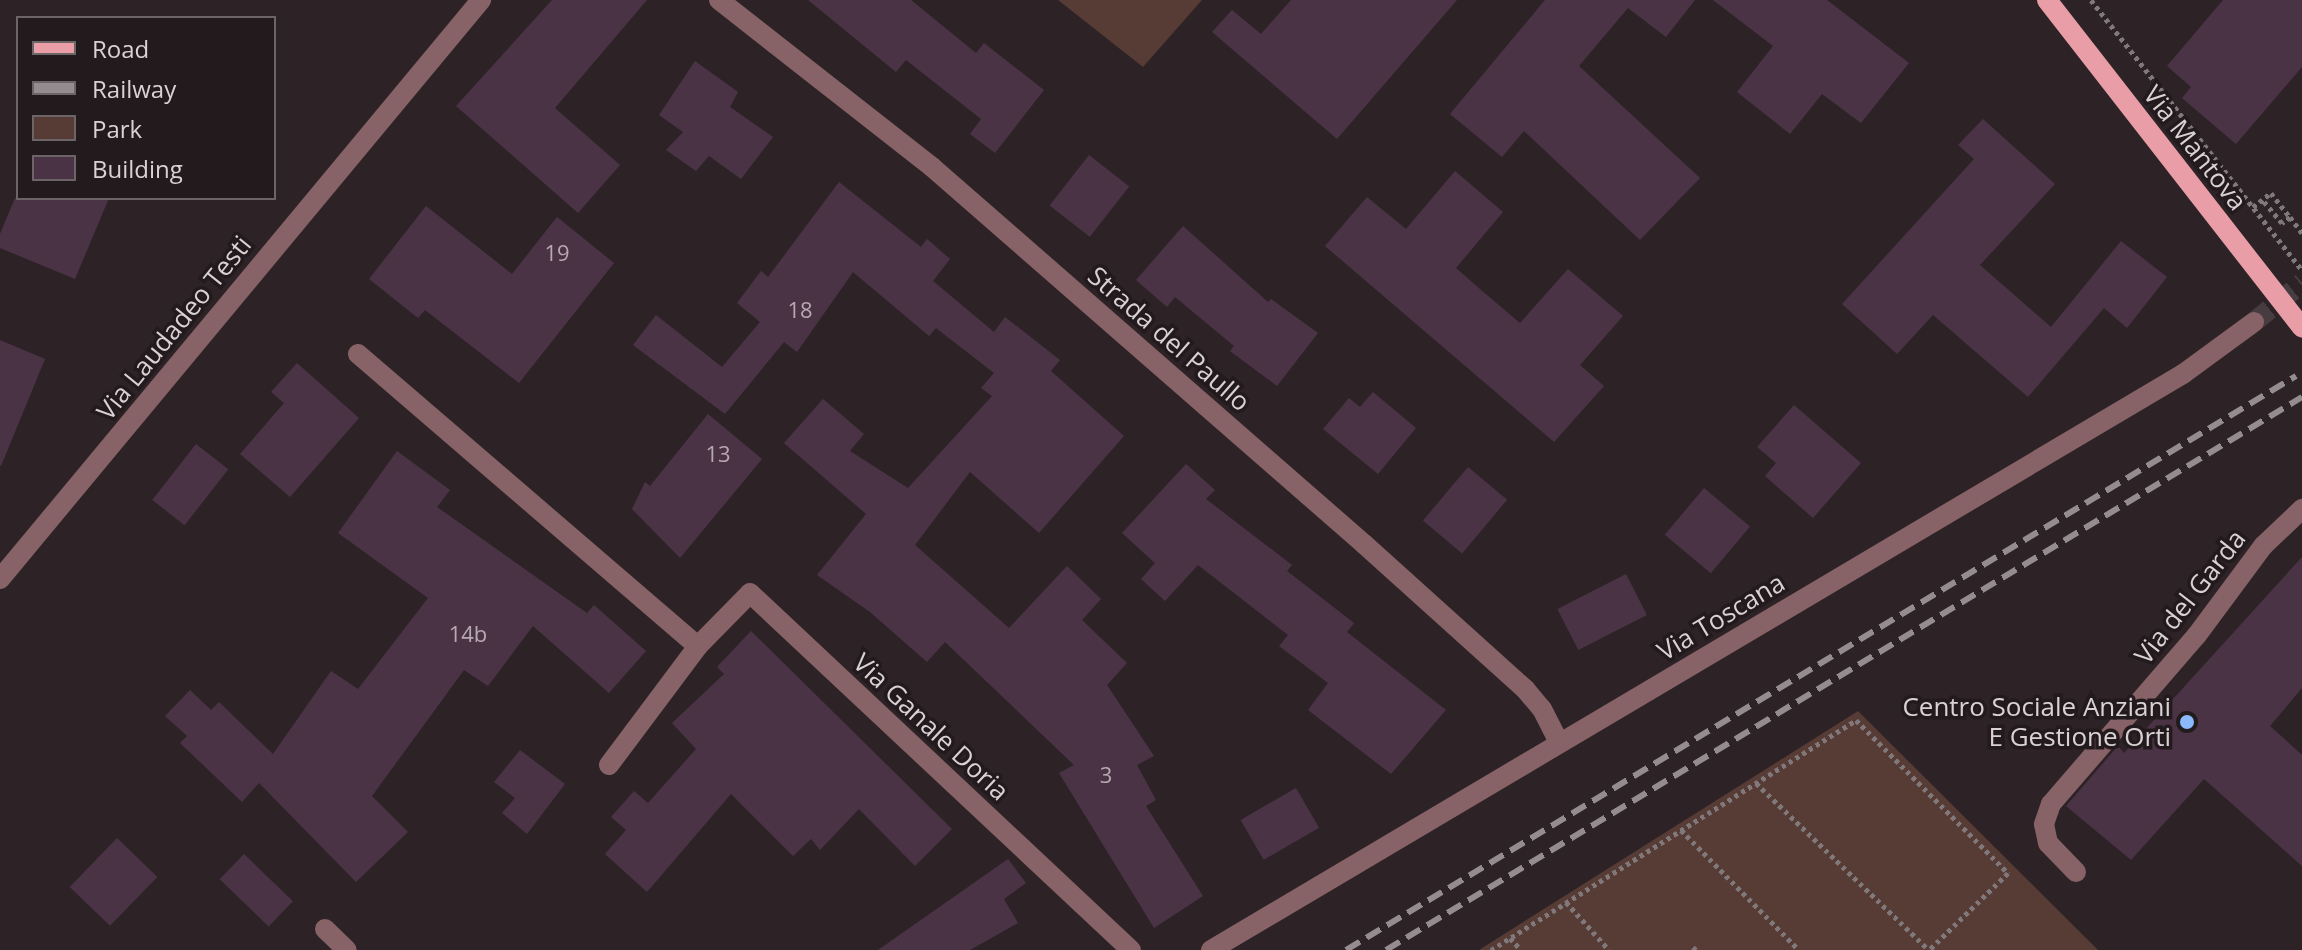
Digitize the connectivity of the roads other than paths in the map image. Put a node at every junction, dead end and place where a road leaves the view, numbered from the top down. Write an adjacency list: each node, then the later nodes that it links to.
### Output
1 (481, 0): 8 (street, Via Laudadeo Testi)
2 (719, 0): 10 (street, Strada del Paullo)
3 (2047, 0): 5 (main road, Via Mantova)
4 (2254, 322): 10 (street, Via Toscana)
5 (2302, 327)
6 (358, 354): 9 (street)
7 (2302, 509): 12 (street, Via del Garda)
8 (0, 579)
9 (698, 646): 11 (street, Via Ganale Doria); 15 (street, Via Ganale Doria)
10 (1559, 743): 16 (street, Via Toscana)
11 (609, 765)
12 (2076, 872)
13 (325, 929): 14 (street)
14 (347, 950)
15 (1131, 950)
16 (1211, 950)

